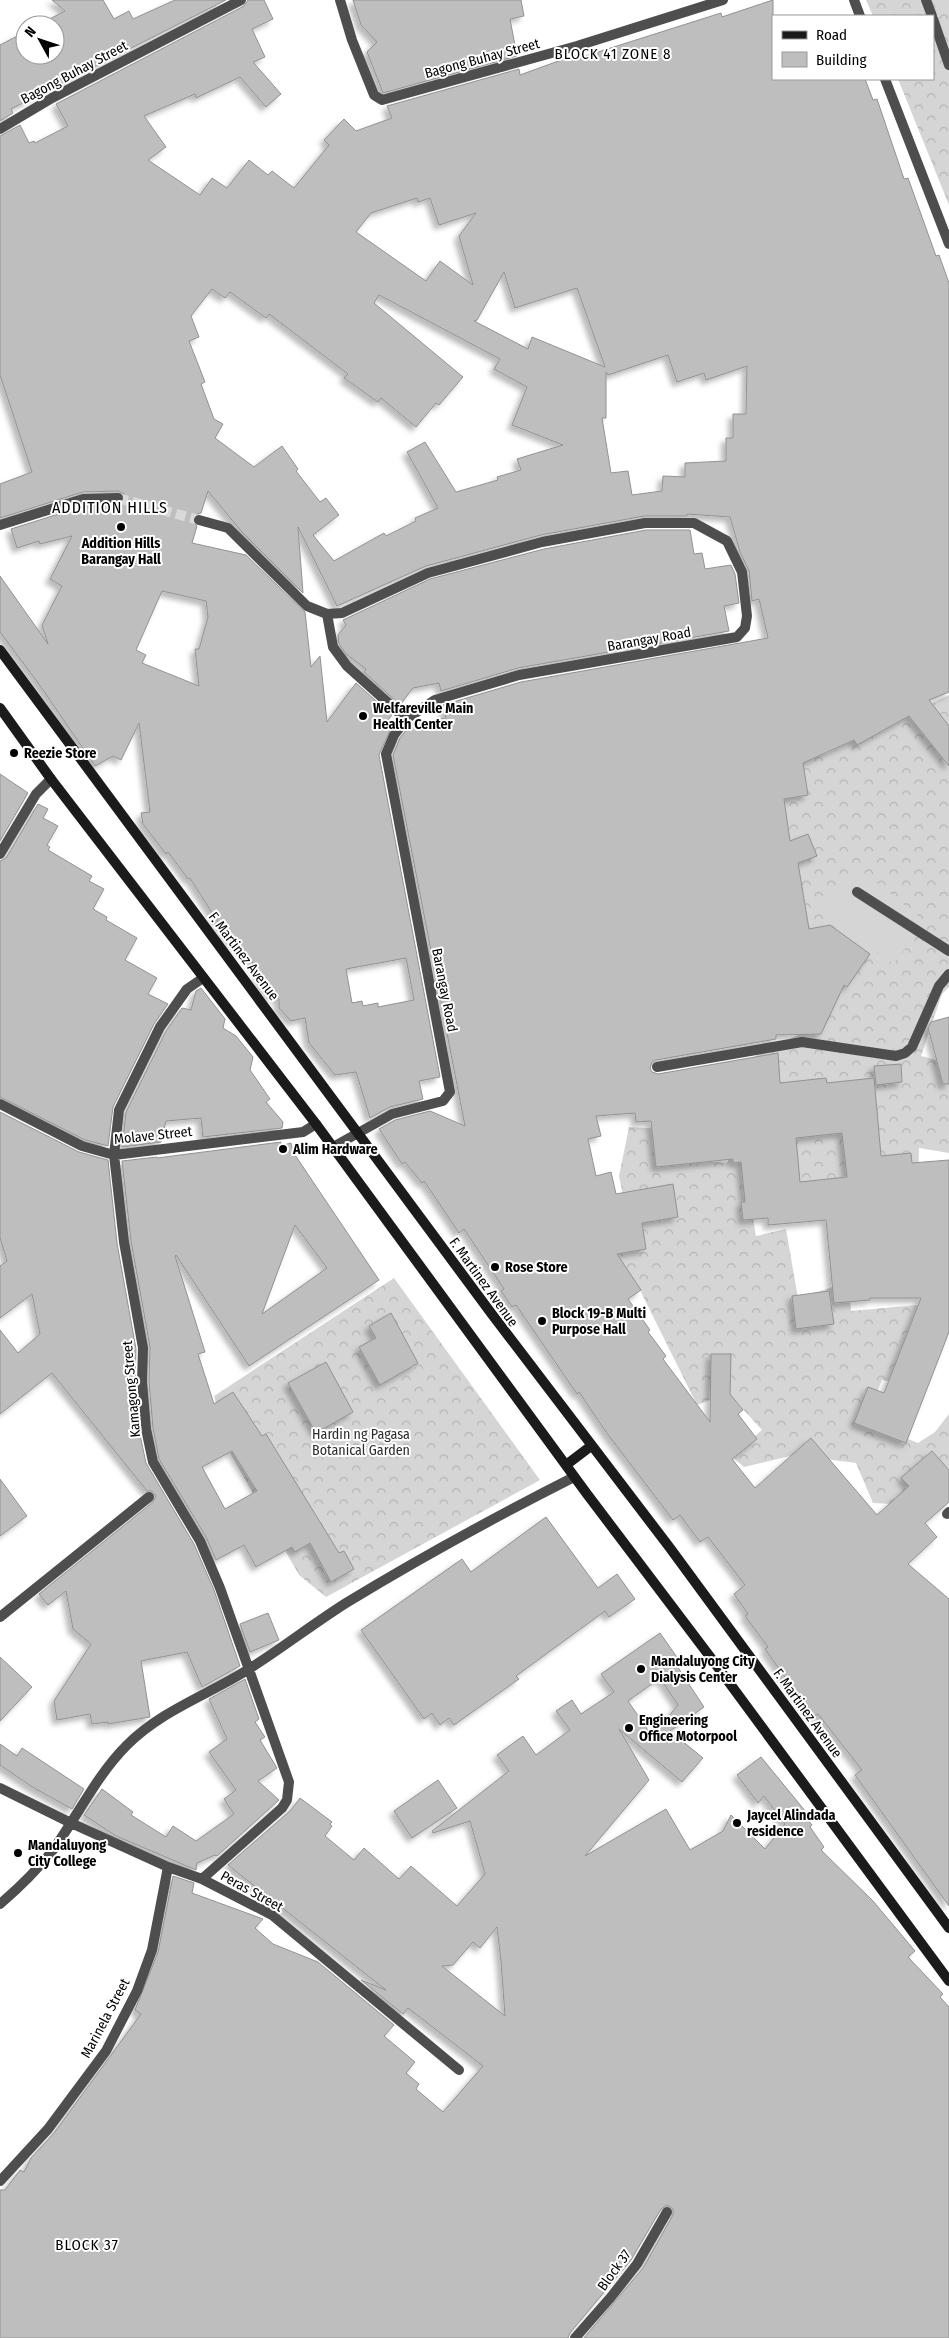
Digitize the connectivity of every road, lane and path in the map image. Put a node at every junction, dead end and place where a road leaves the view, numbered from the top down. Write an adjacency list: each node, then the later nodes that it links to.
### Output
1 (241, 0): 11 (street, Bagong Buhay Street)
2 (340, 0): 3 (street, Bagong Buhay Street)
3 (723, 0)
4 (854, 0): 6 (street)
5 (926, 0): 7 (street)
6 (860, 15)
7 (931, 15)
8 (934, 24): 9 (street)
9 (949, 65)
10 (885, 80): 12 (street)
11 (0, 128)
12 (949, 244)
13 (118, 498): 15 (street)
14 (199, 520): 16 (street)
15 (0, 525)
16 (327, 614): 19 (street); 19 (street, Barangay Road)
17 (0, 650): 29 (main road, F. Martinez Avenue)
18 (0, 708): 20 (main road)
19 (406, 719): 29 (street, Barangay Road)
20 (51, 780): 21 (street); 25 (main road)
21 (0, 854)
22 (857, 892): 23 (street)
23 (949, 952)
24 (949, 974): 26 (street)
25 (203, 978): 28 (main road); 31 (street, Kamagong Street)
26 (657, 1067)
27 (0, 1104): 31 (street, Molave Street)
28 (316, 1124): 30 (main road); 31 (street, Molave Street)
29 (358, 1133): 30 (street, Barangay Road); 32 (main road, F. Martinez Avenue)
30 (333, 1147): 33 (main road)
31 (114, 1155): 37 (street, Kamagong Street)
32 (591, 1446): 33 (main road); 43 (main road, F. Martinez Avenue)
33 (566, 1464): 34 (main road)
34 (574, 1476): 37 (street); 44 (main road)
35 (149, 1497): 36 (street)
36 (0, 1617)
37 (248, 1670): 39 (street); 41 (street, Kamagong Street)
38 (0, 1788): 39 (street, Peras Street)
39 (71, 1824): 40 (street, Peras Street); 42 (street)
40 (168, 1867): 41 (street, Peras Street); 46 (street, Marinela Street)
41 (202, 1879): 45 (street, Peras Street)
42 (0, 1904)
43 (949, 1928)
44 (949, 1981)
45 (459, 2070)
46 (0, 2181)
47 (666, 2212): 48 (street, Block 37)
48 (575, 2338)

